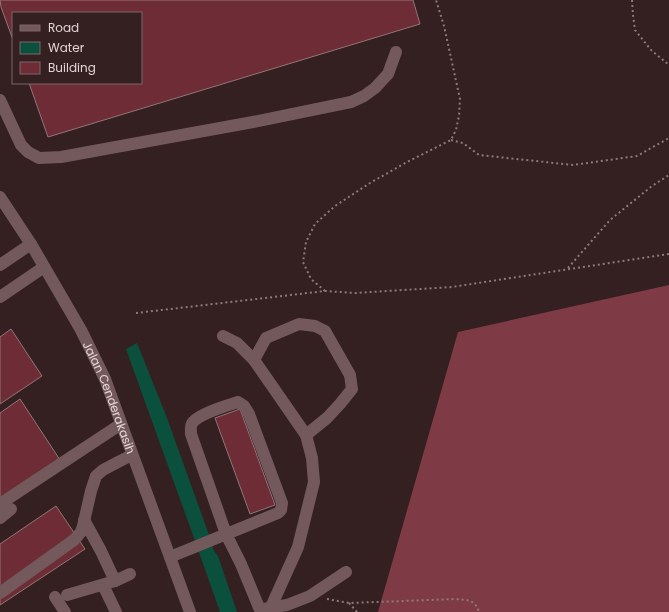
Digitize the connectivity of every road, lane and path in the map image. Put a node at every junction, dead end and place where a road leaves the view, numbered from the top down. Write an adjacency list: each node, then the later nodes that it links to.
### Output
1 (436, 0): 7 (path)
2 (632, 0): 4 (path)
3 (396, 52): 5 (street)
4 (669, 64)
5 (0, 100)
6 (669, 138): 7 (path)
7 (451, 140): 15 (path)
8 (669, 175): 14 (path)
9 (0, 197): 10 (street, Jalan Cenderakasih)
10 (31, 244): 12 (street); 13 (street, Jalan Cenderakasih)
11 (669, 254): 14 (path)
12 (0, 265)
13 (44, 267): 16 (street); 20 (street, Jalan Cenderakasih)
14 (567, 269): 15 (path)
15 (325, 291): 17 (path)
16 (0, 297)
17 (136, 313)
18 (223, 336): 19 (street)
19 (254, 360): 21 (street); 21 (street)
20 (121, 424): 22 (street, Jalan Cenderakasih); 23 (street)
21 (306, 435): 37 (street)
22 (132, 456): 25 (street); 27 (street, Jalan Cenderakasih)
23 (6, 507): 24 (street)
24 (0, 518)
25 (84, 520): 30 (street); 32 (street)
26 (220, 537): 26 (street); 27 (street); 37 (street)
27 (170, 556): 40 (street, Jalan Cenderakasih)
28 (346, 572): 34 (street)
29 (130, 574): 30 (street)
30 (115, 581): 31 (street)
31 (104, 585): 33 (street); 39 (street)
32 (0, 593)
33 (67, 595)
34 (310, 596): 36 (path); 37 (street)
35 (55, 597): 38 (street)
36 (349, 603): 41 (path); 42 (path)
37 (263, 610)
38 (65, 612)
39 (116, 612)
40 (190, 612)
41 (357, 612)
42 (479, 612)

